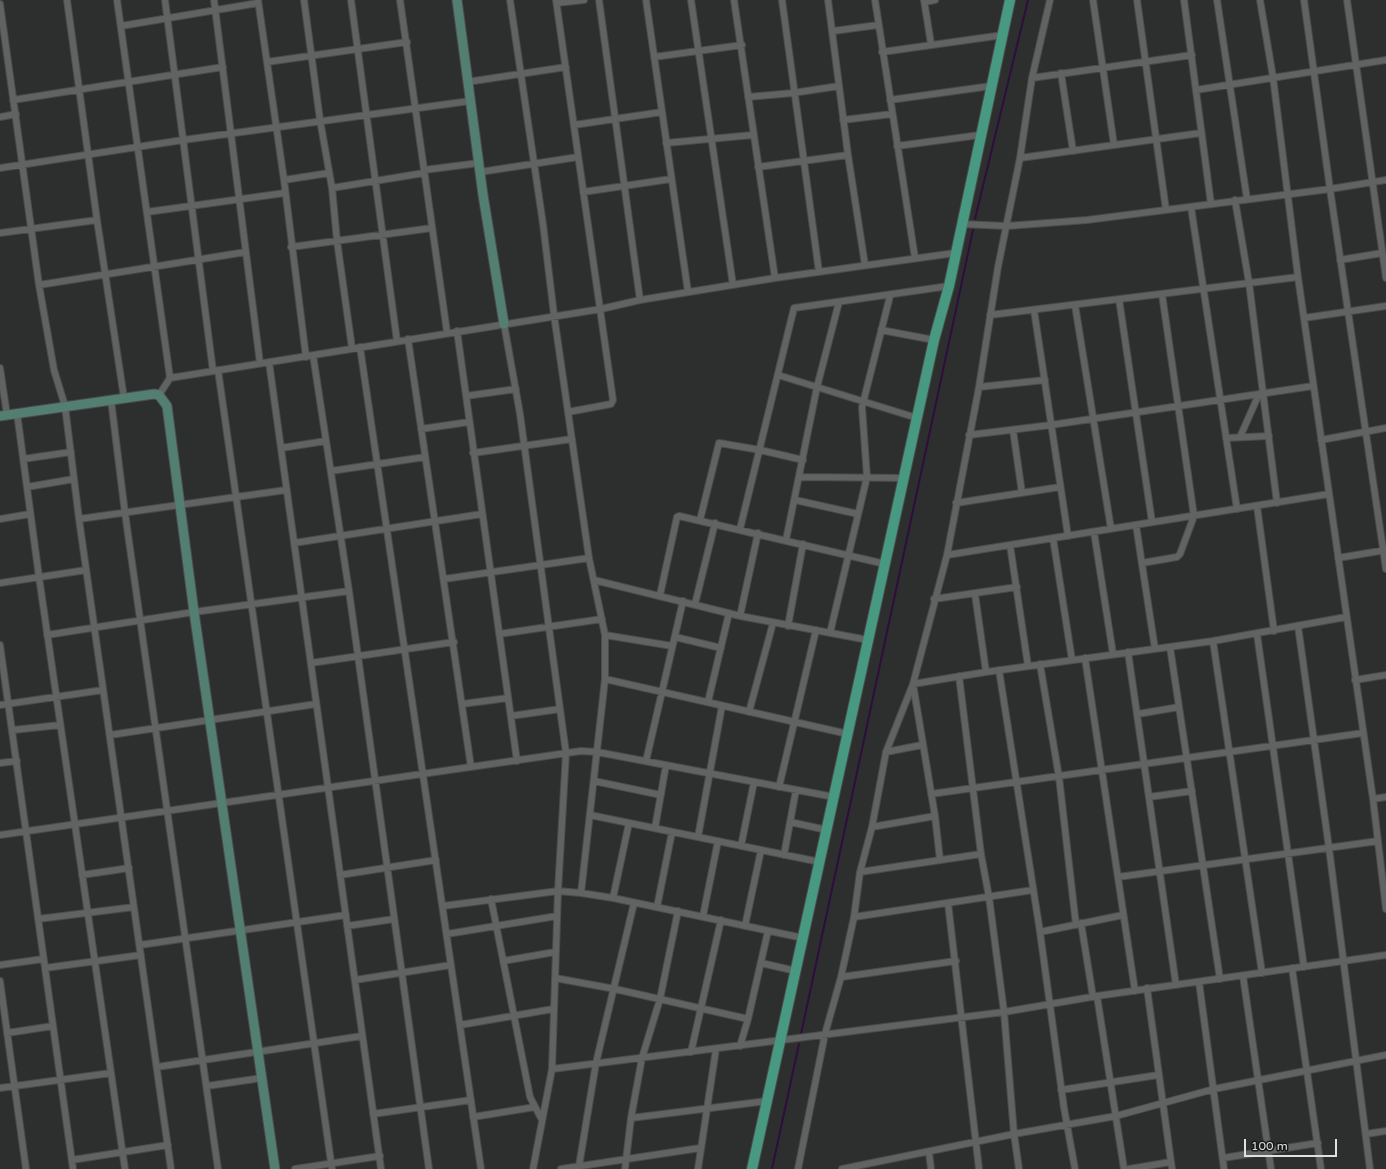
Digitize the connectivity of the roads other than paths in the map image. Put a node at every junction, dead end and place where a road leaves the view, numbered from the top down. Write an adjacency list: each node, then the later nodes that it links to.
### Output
1 (67, 0): 66 (street)
2 (117, 0): 36 (street)
3 (165, 0): 34 (street)
4 (214, 0): 33 (street)
5 (304, 0): 6 (street); 46 (street)
6 (308, 0)
7 (351, 0): 42 (street)
8 (400, 0): 39 (street)
9 (457, 0): 62 (street)
10 (510, 0): 57 (street)
11 (584, 0): 31 (street)
12 (599, 0): 80 (street)
13 (646, 0): 47 (street)
14 (691, 0): 43 (street)
15 (734, 0): 41 (street)
16 (782, 0): 68 (street)
17 (828, 0): 37 (street)
18 (875, 0): 35 (street)
19 (935, 0): 29 (street)
20 (1010, 0): 38 (main road)
21 (1050, 0): 60 (street)
22 (1093, 0): 54 (street)
23 (1137, 0): 50 (street)
24 (1184, 0): 45 (street)
25 (1217, 0): 63 (street)
26 (1260, 0): 59 (street)
27 (1304, 0): 55 (street)
28 (1347, 0): 51 (street)
29 (924, 1): 40 (street)
30 (258, 2): 33 (street); 49 (street)
31 (557, 2): 53 (street)
32 (0, 4): 70 (street)
33 (215, 10): 34 (street); 52 (street)
34 (168, 18): 36 (street); 58 (street)
35 (878, 25): 37 (street); 44 (street)
36 (120, 26): 61 (street)
37 (833, 31): 64 (street)
38 (1003, 35): 40 (street); 65 (main road)
39 (407, 42): 42 (street); 73 (street)
40 (931, 44): 44 (street)
41 (742, 45): 43 (street); 69 (street)
42 (359, 49): 46 (street); 76 (street)
43 (699, 51): 47 (street); 88 (street)
44 (882, 52): 71 (street)
45 (1192, 55): 50 (street); 67 (street)
46 (313, 56): 49 (street); 79 (street)
47 (654, 56): 74 (street)
48 (1386, 60): 51 (street)
49 (267, 62): 83 (street)
50 (1146, 62): 54 (street); 90 (street)
51 (1356, 64): 55 (street); 112 (street)
52 (223, 67): 58 (street); 84 (street)
53 (566, 67): 57 (street); 82 (street)
54 (1102, 68): 56 (street); 92 (street)
55 (1315, 70): 59 (street); 115 (street)
56 (1061, 73): 60 (street); 95 (street)
57 (521, 74): 62 (street); 101 (street)
58 (175, 76): 61 (street); 89 (street)
59 (1273, 77): 63 (street); 118 (street)
60 (1032, 78): 99 (street)
61 (128, 82): 66 (street); 94 (street)
62 (467, 82): 72 (street)
63 (1229, 85): 67 (street); 120 (street)
64 (839, 86): 68 (street); 81 (street)
65 (991, 86): 71 (street); 87 (main road)
66 (80, 89): 70 (street); 96 (street)
67 (1196, 90): 86 (street)
68 (793, 93): 69 (street); 100 (street)
69 (748, 97): 85 (street)
70 (13, 100): 75 (street)
71 (890, 100): 77 (street)
72 (470, 101): 73 (street); 105 (street)
73 (416, 107): 76 (street); 106 (street)
74 (662, 112): 80 (street); 91 (street)
75 (16, 114): 78 (street); 102 (street)
76 (366, 114): 79 (street); 111 (street)
77 (892, 114): 81 (street); 93 (street)
78 (0, 117)
79 (320, 120): 83 (street); 107 (street)
80 (615, 120): 82 (street); 113 (street)
81 (843, 120): 97 (street)
82 (574, 125): 98 (street)
83 (276, 127): 84 (street); 109 (street)
84 (231, 134): 89 (street); 119 (street)
85 (753, 134): 88 (street); 103 (street)
86 (1201, 134): 90 (street); 122 (street)
87 (980, 135): 93 (street); 128 (main road)
88 (710, 139): 91 (street); 151 (street)
89 (183, 140): 94 (street); 123 (street)
90 (1156, 140): 92 (street); 125 (street)
91 (666, 143): 108 (street)
92 (1114, 145): 95 (street)
93 (897, 146): 139 (street)
94 (137, 148): 96 (street); 126 (street)
95 (1073, 151): 99 (street)
96 (88, 154): 102 (street); 127 (street)
97 (848, 155): 100 (street); 142 (street)
98 (578, 157): 101 (street); 116 (street)
99 (1020, 158): 129 (street)
100 (804, 161): 103 (street); 144 (street)
101 (534, 163): 105 (street); 165 (street)
102 (22, 165): 104 (street); 131 (street)
103 (758, 167): 147 (street)
104 (0, 168)
105 (480, 168): 106 (street); 168 (street)
106 (424, 171): 111 (street); 130 (street)
107 (330, 173): 109 (street); 114 (street)
108 (671, 179): 113 (street); 154 (street)
109 (284, 180): 117 (street)
110 (1386, 180): 112 (street)
111 (376, 182): 114 (street); 133 (street)
112 (1372, 182): 115 (street); 138 (street)
113 (624, 185): 116 (street); 158 (street)
114 (332, 188): 134 (street)
115 (1330, 189): 118 (street); 141 (street)
116 (583, 192): 162 (street)
117 (285, 193): 119 (street); 135 (street)
118 (1288, 194): 120 (street); 146 (street)
119 (238, 199): 123 (street); 136 (street)
120 (1247, 199): 121 (street)
121 (1235, 200): 122 (street); 150 (street)
122 (1211, 204): 124 (street)
123 (190, 206): 126 (street); 140 (street)
124 (1191, 207): 125 (street); 153 (street)
125 (1166, 210): 129 (street)
126 (147, 212): 143 (street)
127 (97, 220): 131 (street); 145 (street)
128 (961, 224): 129 (street); 137 (main road)
129 (1007, 226): 166 (street)
130 (432, 228): 133 (street); 171 (street)
131 (31, 229): 132 (street); 149 (street)
132 (0, 233)
133 (383, 234): 134 (street); 173 (street)
134 (337, 241): 135 (street); 176 (street)
135 (291, 247): 178 (street)
136 (246, 252): 140 (street); 180 (street)
137 (955, 252): 139 (street); 152 (main road)
138 (1382, 253): 141 (street); 148 (street)
139 (915, 258): 142 (street)
140 (198, 260): 143 (street); 182 (street)
141 (1340, 260): 164 (street)
142 (864, 265): 144 (street)
143 (154, 266): 145 (street); 184 (street)
144 (819, 272): 147 (street)
145 (105, 275): 149 (street); 193 (street)
146 (1298, 277): 150 (street); 167 (street)
147 (775, 278): 151 (street)
148 (1386, 278)
149 (39, 284): 198 (street)
150 (1249, 284): 153 (street); 190 (street)
151 (733, 285): 154 (street)
152 (949, 286): 156 (street); 174 (main road)
153 (1203, 289): 155 (street); 195 (street)
154 (688, 292): 158 (street)
155 (1162, 294): 157 (street); 197 (street)
156 (890, 296): 159 (street); 169 (street)
157 (1119, 299): 160 (street); 199 (street)
158 (640, 300): 162 (street)
159 (839, 302): 183 (street); 187 (street)
160 (1075, 305): 163 (street); 204 (street)
161 (1386, 306): 164 (street)
162 (601, 309): 165 (street); 200 (street)
163 (1034, 310): 166 (street); 185 (street)
164 (1348, 311): 167 (street); 210 (street)
165 (554, 315): 168 (street); 200 (street)
166 (990, 315): 188 (street)
167 (1304, 318): 186 (street)
168 (504, 324): 170 (street); 189 (street)
169 (881, 330): 174 (street); 196 (street)
170 (457, 331): 171 (street); 192 (street)
171 (447, 332): 172 (street)
172 (408, 339): 173 (street); 208 (street)
173 (397, 340): 175 (street)
174 (934, 340): 203 (main road)
175 (360, 347): 176 (street); 226 (street)
176 (352, 348): 177 (street)
177 (313, 355): 178 (street); 217 (street)
178 (306, 357): 179 (street)
179 (269, 362): 180 (street); 219 (street)
180 (260, 363): 182 (street)
181 (0, 368): 202 (street)
182 (216, 370): 184 (street); 237 (street)
183 (778, 375): 187 (street); 220 (street)
184 (170, 378): 191 (street)
185 (1045, 380): 188 (street); 206 (street)
186 (1313, 386): 190 (street); 216 (street)
187 (817, 387): 196 (street); 225 (street)
188 (979, 387): 211 (street)
189 (516, 389): 192 (street); 218 (street)
190 (1261, 394): 195 (street); 212 (street); 213 (street)
191 (159, 395): 193 (street); 241 (street)
192 (466, 396): 205 (street)
193 (124, 398): 194 (street)
194 (111, 400): 198 (street); 244 (street)
195 (1221, 400): 197 (street); 214 (street)
196 (863, 403): 203 (street); 229 (street)
197 (1179, 405): 199 (street); 248 (street)
198 (65, 406): 201 (street); 221 (street)
199 (1137, 411): 204 (street); 253 (street)
200 (568, 412): 215 (street)
201 (17, 413): 202 (street); 224 (street)
202 (4, 415)
203 (917, 418): 230 (main road)
204 (1093, 418): 206 (street); 258 (street)
205 (469, 422): 208 (street); 222 (street)
206 (1051, 425): 209 (street); 233 (street)
207 (1386, 428): 210 (street)
208 (421, 429): 223 (street)
209 (1013, 430): 211 (street); 235 (street)
210 (1366, 432): 216 (street); 268 (street)
211 (969, 435): 239 (street)
212 (1269, 436): 213 (street); 240 (street)
213 (1240, 437): 214 (street)
214 (1226, 438): 243 (street)
215 (572, 439): 218 (street); 271 (street)
216 (1322, 440): 236 (street)
217 (326, 441): 219 (street); 227 (street)
218 (524, 446): 222 (street); 275 (street)
219 (280, 448): 234 (street)
220 (760, 450): 225 (street); 252 (street); 257 (street)
221 (71, 452): 224 (street); 231 (street)
222 (473, 454): 246 (street)
223 (426, 457): 226 (street); 251 (street)
224 (23, 459): 232 (street)
225 (803, 460): 228 (street)
226 (378, 464): 227 (street); 256 (street)
227 (330, 471): 261 (street)
228 (800, 476): 229 (street); 238 (street)
229 (867, 477): 230 (street); 247 (street)
230 (904, 478): 274 (main road)
231 (74, 479): 232 (street); 250 (street)
232 (27, 487): 245 (street)
233 (1060, 487): 235 (street); 262 (street)
234 (286, 490): 237 (street); 265 (street)
235 (1022, 493): 239 (street)
236 (1329, 494): 240 (street); 272 (street)
237 (236, 498): 241 (street); 290 (street)
238 (795, 500): 247 (street); 264 (street)
239 (956, 503): 270 (street)
240 (1277, 503): 242 (street)
241 (180, 506): 244 (street); 292 (street)
242 (1257, 506): 243 (street); 304 (street)
243 (1237, 509): 248 (street)
244 (125, 513): 250 (street); 297 (street)
245 (30, 514): 249 (street); 279 (street)
246 (482, 514): 251 (street); 278 (street)
247 (858, 514): 269 (street)
248 (1194, 516): 253 (street); 273 (street)
249 (0, 519)
250 (79, 519): 277 (street)
251 (434, 520): 256 (street); 280 (street)
252 (700, 520): 254 (street); 286 (street)
253 (1152, 522): 255 (street)
254 (715, 523): 257 (street); 291 (street)
255 (1136, 525): 258 (street); 273 (street)
256 (387, 528): 261 (street); 318 (street)
257 (740, 529): 260 (street)
258 (1111, 529): 259 (street)
259 (1094, 532): 262 (street); 321 (street)
260 (758, 533): 264 (street); 294 (street)
261 (340, 536): 265 (street); 284 (street)
262 (1068, 536): 263 (street)
263 (1053, 538): 267 (street); 324 (street)
264 (786, 540): 266 (street)
265 (294, 543): 287 (street)
266 (803, 544): 269 (street); 300 (street)
267 (1010, 545): 270 (street); 283 (street)
268 (1385, 550): 272 (street); 276 (street)
269 (848, 555): 274 (street); 305 (street)
270 (947, 555): 288 (street)
271 (588, 558): 275 (street); 281 (street)
272 (1338, 558): 295 (street)
273 (1142, 562): 319 (street)
274 (885, 564): 311 (main road)
275 (541, 565): 278 (street); 302 (street)
276 (1386, 569)
277 (86, 570): 279 (street); 299 (street)
278 (491, 572): 280 (street); 306 (street)
279 (38, 577): 282 (street); 308 (street)
280 (444, 579): 313 (street)
281 (594, 580): 286 (street); 296 (street)
282 (0, 583)
283 (1016, 587): 285 (street); 327 (street)
284 (349, 591): 287 (street); 322 (street)
285 (975, 594): 288 (street); 329 (street)
286 (660, 595): 289 (street)
287 (301, 597): 290 (street); 325 (street)
288 (934, 599): 334 (street)
289 (683, 601): 291 (street); 310 (street)
290 (252, 604): 292 (street); 347 (street)
291 (695, 604): 293 (street)
292 (194, 612): 297 (street); 351 (street)
293 (729, 613): 294 (street); 317 (street)
294 (740, 616): 298 (street)
295 (1346, 617): 301 (street); 333 (street)
296 (602, 619): 302 (street); 309 (street)
297 (140, 620): 299 (street); 354 (street)
298 (773, 623): 300 (street); 348 (street)
299 (94, 626): 308 (street); 335 (street)
300 (788, 626): 303 (street)
301 (1298, 626): 304 (street); 359 (street)
302 (549, 627): 306 (street); 346 (street)
303 (816, 630): 305 (street); 352 (street)
304 (1274, 631): 307 (street)
305 (830, 633): 311 (street)
306 (499, 634): 338 (street)
307 (1257, 634): 312 (street); 361 (street)
308 (47, 635): 337 (street)
309 (605, 635): 315 (street); 332 (street)
310 (674, 637): 315 (street); 317 (street)
311 (868, 640): 357 (main road)
312 (1213, 641): 316 (street); 364 (street)
313 (454, 642): 318 (street); 342 (street)
314 (0, 645): 340 (street)
315 (672, 646): 336 (street)
316 (1170, 647): 319 (street); 345 (street)
317 (721, 648): 339 (street)
318 (405, 649): 322 (street); 376 (street)
319 (1155, 649): 320 (street)
320 (1128, 652): 321 (street); 349 (street)
321 (1114, 654): 323 (street)
322 (358, 656): 325 (street); 378 (street)
323 (1085, 658): 324 (street); 374 (street)
324 (1072, 660): 326 (street)
325 (310, 663): 341 (street)
326 (1040, 664): 327 (street); 377 (street)
327 (1028, 666): 328 (street)
328 (1000, 670): 329 (street); 381 (street)
329 (986, 672): 331 (street)
330 (1386, 675): 333 (street)
331 (959, 676): 334 (street); 384 (street)
332 (605, 679): 336 (street); 362 (street)
333 (1355, 680): 356 (street)
334 (913, 684): 360 (street); 363 (street)
335 (103, 690): 337 (street); 358 (street)
336 (662, 692): 339 (street); 368 (street)
337 (56, 697): 340 (street); 353 (street)
338 (508, 698): 342 (street); 350 (street)
339 (708, 702): 344 (street)
340 (9, 704): 343 (street); 355 (street)
341 (316, 704): 347 (street); 383 (street)
342 (462, 704): 373 (street)
343 (0, 705)
344 (722, 706): 348 (street); 375 (street)
345 (1179, 707): 349 (street); 366 (street)
346 (560, 709): 350 (street); 365 (street)
347 (267, 710): 351 (street); 388 (street)
348 (749, 712): 352 (street)
349 (1138, 714): 371 (street)
350 (511, 716): 367 (street)
351 (210, 719): 354 (street); 394 (street)
352 (794, 722): 357 (street); 382 (street)
353 (60, 725): 355 (street); 401 (street)
354 (156, 728): 358 (street); 395 (street)
355 (12, 730): 369 (street)
356 (1363, 733): 359 (street); 393 (street)
357 (848, 734): 390 (main road)
358 (110, 735): 398 (street)
359 (1314, 740): 361 (street); 412 (street)
360 (922, 745): 363 (street); 387 (street)
361 (1273, 746): 364 (street); 414 (street)
362 (597, 752): 365 (street); 368 (street); 379 (street)
363 (886, 752): 403 (street)
364 (1229, 752): 366 (street); 419 (street)
365 (566, 753): 367 (street); 430 (street)
366 (1187, 759): 371 (street); 386 (street)
367 (517, 760): 373 (street)
368 (646, 761): 372 (street)
369 (17, 762): 370 (street); 405 (street)
370 (0, 764)
371 (1144, 764): 374 (street); 391 (street)
372 (666, 765): 375 (street); 389 (street)
373 (471, 767): 376 (street)
374 (1102, 771): 377 (street); 428 (street)
375 (710, 773): 380 (street); 408 (street)
376 (423, 774): 378 (street); 417 (street)
377 (1059, 777): 381 (street); 452 (street)
378 (375, 781): 383 (street); 423 (street)
379 (594, 781): 389 (street); 396 (street)
380 (754, 782): 382 (street); 411 (street)
381 (1017, 782): 384 (street); 429 (street)
382 (779, 787): 385 (street)
383 (328, 788): 388 (street); 427 (street)
384 (973, 788): 387 (street); 416 (street)
385 (796, 790): 390 (street); 399 (street)
386 (1192, 791): 391 (street); 421 (street)
387 (931, 794): 397 (street)
388 (279, 795): 394 (street); 451 (street)
389 (661, 795): 402 (street)
390 (834, 797): 404 (main road)
391 (1149, 797): 424 (street)
392 (1386, 797): 393 (street)
393 (1373, 799): 410 (street)
394 (222, 804): 395 (street); 456 (street)
395 (168, 811): 398 (street); 460 (street)
396 (590, 815): 400 (street); 431 (street)
397 (935, 816): 403 (street); 418 (street)
398 (122, 818): 401 (street); 422 (street)
399 (790, 822): 404 (street); 415 (street)
400 (629, 823): 402 (street); 433 (street)
401 (75, 824): 405 (street); 426 (street)
402 (655, 828): 406 (street)
403 (872, 828): 425 (street)
404 (827, 830): 420 (main road)
405 (26, 831): 407 (street); 448 (street)
406 (672, 832): 408 (street); 439 (street)
407 (0, 835)
408 (698, 837): 409 (street)
409 (718, 841): 411 (street); 446 (street)
410 (1378, 841): 412 (street); 440 (street)
411 (741, 846): 413 (street)
412 (1329, 848): 414 (street); 467 (street)
413 (761, 850): 415 (street); 455 (street)
414 (1288, 853): 419 (street); 474 (street)
415 (784, 854): 420 (street)
416 (981, 854): 418 (street); 432 (street)
417 (436, 860): 423 (street); 437 (street)
418 (940, 860): 425 (street)
419 (1244, 860): 421 (street); 479 (street)
420 (820, 862): 461 (main road)
421 (1203, 865): 424 (street); 483 (street)
422 (129, 868): 426 (street); 438 (street)
423 (387, 868): 427 (street); 449 (street)
424 (1159, 871): 428 (street); 487 (street)
425 (860, 872): 447 (street)
426 (82, 875): 442 (street)
427 (340, 875): 443 (street)
428 (1118, 877): 444 (street)
429 (1033, 890): 432 (street); 458 (street)
430 (558, 891): 431 (street); 434 (street); 445 (street)
431 (581, 893): 433 (street)
432 (989, 897): 436 (street); 496 (street)
433 (613, 898): 435 (street)
434 (491, 900): 437 (street); 453 (street)
435 (634, 903): 439 (street); 489 (street)
436 (948, 903): 447 (street); 470 (street)
437 (443, 906): 459 (street)
438 (134, 907): 442 (street); 462 (street)
439 (657, 907): 441 (street)
440 (1386, 909)
441 (678, 911): 446 (street); 492 (street)
442 (89, 913): 448 (street); 468 (street)
443 (346, 915): 451 (street); 454 (street)
444 (1123, 915): 452 (street); 490 (street)
445 (557, 916): 453 (street); 463 (street)
446 (703, 916): 450 (street)
447 (854, 917): 481 (street)
448 (38, 919): 466 (street)
449 (394, 920): 454 (street); 478 (street)
450 (720, 920): 455 (street); 495 (street)
451 (297, 922): 456 (street); 506 (street)
452 (1078, 924): 458 (street); 491 (street)
453 (495, 925): 459 (street); 469 (street)
454 (347, 926): 484 (street)
455 (745, 926): 457 (street)
456 (241, 930): 460 (street); 509 (street)
457 (768, 931): 461 (street); 471 (street)
458 (1040, 932): 493 (street)
459 (447, 934): 473 (street)
460 (186, 938): 462 (street); 513 (street)
461 (803, 938): 477 (main road)
462 (140, 945): 464 (street)
463 (555, 952): 469 (street); 482 (street)
464 (141, 955): 468 (street); 516 (street)
465 (1386, 955): 467 (street)
466 (44, 959): 472 (street); 475 (street)
467 (1343, 960): 474 (street); 514 (street)
468 (95, 961): 475 (street); 519 (street)
469 (503, 961): 497 (street)
470 (956, 961): 481 (street); 498 (street)
471 (761, 963): 477 (street); 499 (street)
472 (0, 965)
473 (451, 965): 478 (street); 500 (street)
474 (1304, 967): 476 (street)
475 (45, 968): 501 (street)
476 (1292, 968): 479 (street); 518 (street)
477 (796, 971): 505 (main road)
478 (402, 973): 484 (street); 533 (street)
479 (1262, 973): 480 (street)
480 (1243, 976): 483 (street); 523 (street)
481 (841, 977): 503 (street)
482 (555, 978): 489 (street); 494 (street)
483 (1220, 979): 486 (street)
484 (355, 980): 504 (street)
485 (0, 981): 502 (street)
486 (1199, 982): 487 (street); 528 (street)
487 (1176, 985): 488 (street)
488 (1148, 988): 490 (street); 520 (street)
489 (615, 989): 492 (street); 515 (street)
490 (1135, 991): 491 (street)
491 (1095, 996): 493 (street); 524 (street)
492 (660, 999): 495 (street); 512 (street)
493 (1050, 1004): 496 (street); 529 (street)
494 (553, 1008): 497 (street); 517 (street)
495 (701, 1008): 499 (street); 510 (street)
496 (1004, 1012): 498 (street); 543 (street)
497 (514, 1015): 500 (street); 534 (street)
498 (962, 1017): 503 (street); 545 (street)
499 (748, 1019): 507 (street)
500 (460, 1025): 530 (street)
501 (53, 1026): 502 (street); 522 (street)
502 (7, 1033): 525 (street)
503 (825, 1034): 505 (street); 575 (street)
504 (362, 1036): 506 (street); 536 (street)
505 (780, 1041): 507 (street); 531 (main road)
506 (314, 1043): 509 (street); 558 (street)
507 (740, 1046): 508 (street)
508 (716, 1049): 510 (street); 535 (street)
509 (258, 1052): 513 (street); 521 (street)
510 (691, 1052): 512 (street)
511 (1386, 1055): 514 (street)
512 (642, 1058): 515 (street); 539 (street)
513 (203, 1060): 516 (street); 526 (street)
514 (1355, 1061): 518 (street); 544 (street)
515 (596, 1063): 517 (street); 559 (street)
516 (157, 1067): 547 (street)
517 (552, 1069): 540 (street)
518 (1308, 1070): 523 (street); 546 (street)
519 (111, 1073): 522 (street); 550 (street)
520 (1158, 1075): 524 (street); 532 (street)
521 (262, 1078): 526 (street); 565 (street)
522 (61, 1080): 525 (street); 554 (street)
523 (1258, 1080): 528 (street); 549 (street)
524 (1111, 1082): 529 (street); 537 (street)
525 (15, 1086): 527 (street); 560 (street)
526 (207, 1086): 564 (street)
527 (0, 1088)
528 (1214, 1088): 532 (street); 553 (street)
529 (1061, 1090): 541 (street)
530 (471, 1100): 533 (street); 538 (street)
531 (767, 1101): 535 (street); 574 (main road)
532 (1163, 1104): 537 (street); 557 (street)
533 (421, 1107): 536 (street); 568 (street)
534 (535, 1107): 538 (street); 540 (street)
535 (707, 1108): 539 (street); 548 (street)
536 (373, 1114): 552 (street)
537 (1116, 1116): 541 (street); 582 (street)
538 (473, 1117): 569 (street)
539 (631, 1118): 555 (street)
540 (542, 1120): 570 (street)
541 (1066, 1124): 543 (street); 581 (street)
542 (1386, 1131): 544 (street)
543 (1014, 1134): 545 (street); 580 (street)
544 (1366, 1134): 588 (street)
545 (976, 1143): 551 (street); 579 (street)
546 (1318, 1143): 549 (street); 587 (street)
547 (168, 1145): 550 (street); 563 (street)
548 (700, 1148): 555 (street); 573 (street)
549 (1268, 1150): 553 (street); 586 (street)
550 (123, 1152): 554 (street); 562 (street)
551 (929, 1152): 556 (street); 578 (street)
552 (380, 1156): 558 (street); 567 (street)
553 (1223, 1158): 585 (street)
554 (72, 1160): 561 (street)
555 (625, 1161): 559 (street); 572 (street)
556 (876, 1162): 576 (street); 577 (street)
557 (1171, 1162): 583 (street); 584 (street)
558 (331, 1166): 566 (street)
559 (579, 1166): 571 (street)
560 (26, 1169)
561 (73, 1169)
562 (125, 1169)
563 (172, 1169)
564 (218, 1169)
565 (275, 1169)
566 (295, 1169)
567 (381, 1169)
568 (429, 1169)
569 (481, 1169)
570 (533, 1169)
571 (561, 1169)
572 (624, 1169)
573 (698, 1169)
574 (752, 1169)
575 (798, 1169)
576 (842, 1169)
577 (877, 1169)
578 (931, 1169)
579 (980, 1169)
580 (1019, 1169)
581 (1075, 1169)
582 (1124, 1169)
583 (1129, 1169)
584 (1172, 1169)
585 (1224, 1169)
586 (1271, 1169)
587 (1321, 1169)
588 (1370, 1169)

